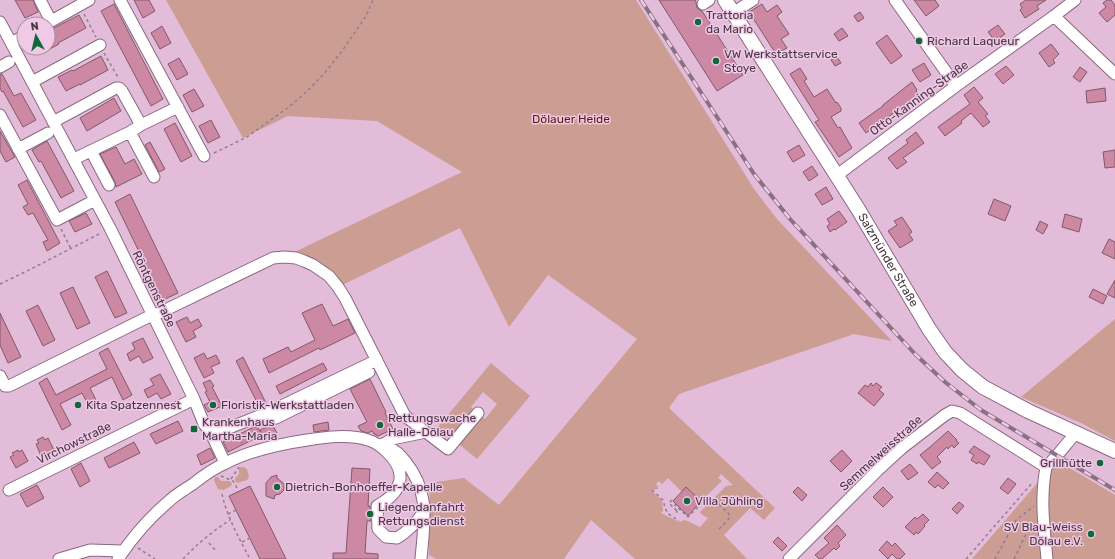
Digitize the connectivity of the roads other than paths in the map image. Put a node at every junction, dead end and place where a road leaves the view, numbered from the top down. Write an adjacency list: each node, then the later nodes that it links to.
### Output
1 (40, 0): 9 (street)
2 (120, 0): 19 (street)
3 (725, 0): 8 (main road, Salzmünder Straße)
4 (753, 0): 8 (street)
5 (895, 0): 18 (street)
6 (1075, 0): 10 (street, Otto-Kanning-Straße)
7 (83, 2): 11 (street)
8 (733, 13): 30 (main road, Salzmünder Straße)
9 (47, 16)
10 (1054, 16): 16 (street); 18 (street, Otto-Kanning-Straße)
11 (56, 18)
12 (0, 22): 14 (street, Röntgenstraße)
13 (16, 40): 14 (street)
14 (11, 43): 17 (street, Röntgenstraße)
15 (100, 45): 17 (street)
16 (1115, 74)
17 (32, 82): 21 (street, Röntgenstraße)
18 (956, 86): 30 (street, Otto-Kanning-Straße)
19 (178, 107): 22 (street); 27 (street)
20 (0, 115): 25 (street)
21 (53, 122): 22 (street); 28 (street, Röntgenstraße)
22 (141, 125): 23 (street)
23 (130, 132): 26 (street); 29 (street)
24 (48, 133): 25 (street)
25 (18, 149): 32 (street)
26 (91, 151): 28 (street); 31 (street)
27 (204, 156)
28 (74, 159): 32 (street, Röntgenstraße)
29 (154, 176)
30 (836, 176): 41 (main road, Salzmünder Straße)
31 (109, 185)
32 (95, 200): 33 (street, Röntgenstraße)
33 (152, 316): 34 (street); 35 (street); 36 (street, Röntgenstraße)
34 (379, 363): 38 (street); 39 (street)
35 (0, 376)
36 (194, 399): 39 (street, Röntgenstraße); 47 (street, Virchowstraße)
37 (478, 413): 40 (street)
38 (405, 416): 40 (street); 42 (street)
39 (210, 432): 45 (street, Röntgenstraße)
40 (426, 432): 42 (street)
41 (1076, 433): 44 (main road, Salzmünder Straße); 46 (street)
42 (392, 438): 43 (street)
43 (380, 446): 45 (street); 48 (street); 48 (street)
44 (1115, 451)
45 (225, 463): 49 (street)
46 (1046, 467): 52 (street, Semmelweisstraße); 53 (street)
47 (9, 490)
48 (425, 510): 51 (street)
49 (121, 555): 50 (street)
50 (59, 559)
51 (421, 559)
52 (789, 559)
53 (1047, 559)

